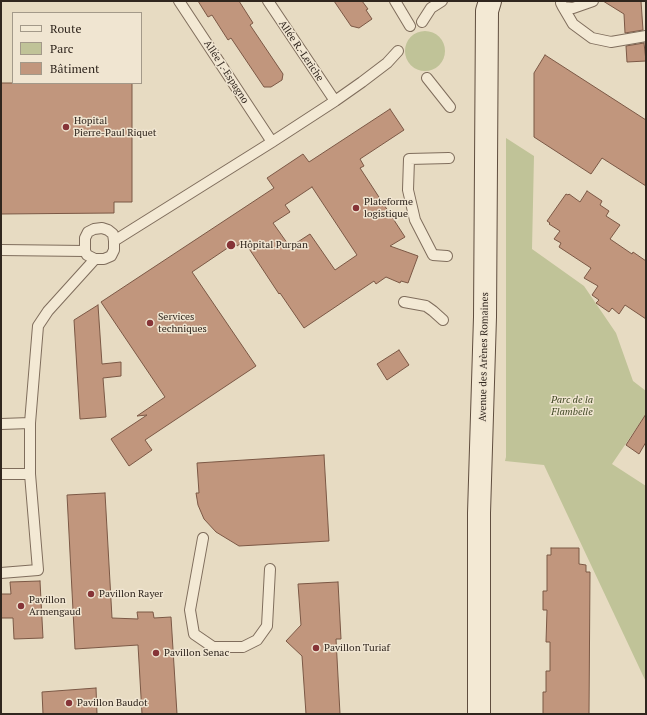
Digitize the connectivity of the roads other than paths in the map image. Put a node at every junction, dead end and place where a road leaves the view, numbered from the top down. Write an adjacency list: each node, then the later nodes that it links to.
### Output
1 (179, 1): 15 (lane, Allée J.-Espagno)
2 (268, 1): 13 (lane, Allée R.-Leriche)
3 (395, 1): 9 (lane)
4 (442, 1): 8 (lane)
5 (490, 1): 31 (main road, Avenue des Arènes Romaines)
6 (593, 1): 7 (lane)
7 (561, 4): 10 (lane)
8 (422, 22)
9 (410, 26)
10 (646, 36)
11 (398, 51): 13 (lane)
12 (427, 78): 14 (lane)
13 (334, 101): 15 (lane)
14 (450, 107)
15 (272, 142): 17 (lane)
16 (449, 158): 20 (lane)
17 (114, 241): 19 (lane); 21 (lane)
18 (1, 250): 19 (lane)
19 (85, 251): 21 (lane)
20 (447, 256)
21 (95, 259): 24 (lane)
22 (404, 302): 23 (lane)
23 (443, 320)
24 (30, 423): 25 (lane); 27 (lane)
25 (1, 424)
26 (1, 474): 27 (lane)
27 (30, 474): 30 (lane)
28 (203, 538): 29 (lane)
29 (270, 569)
30 (1, 573)
31 (479, 714)

